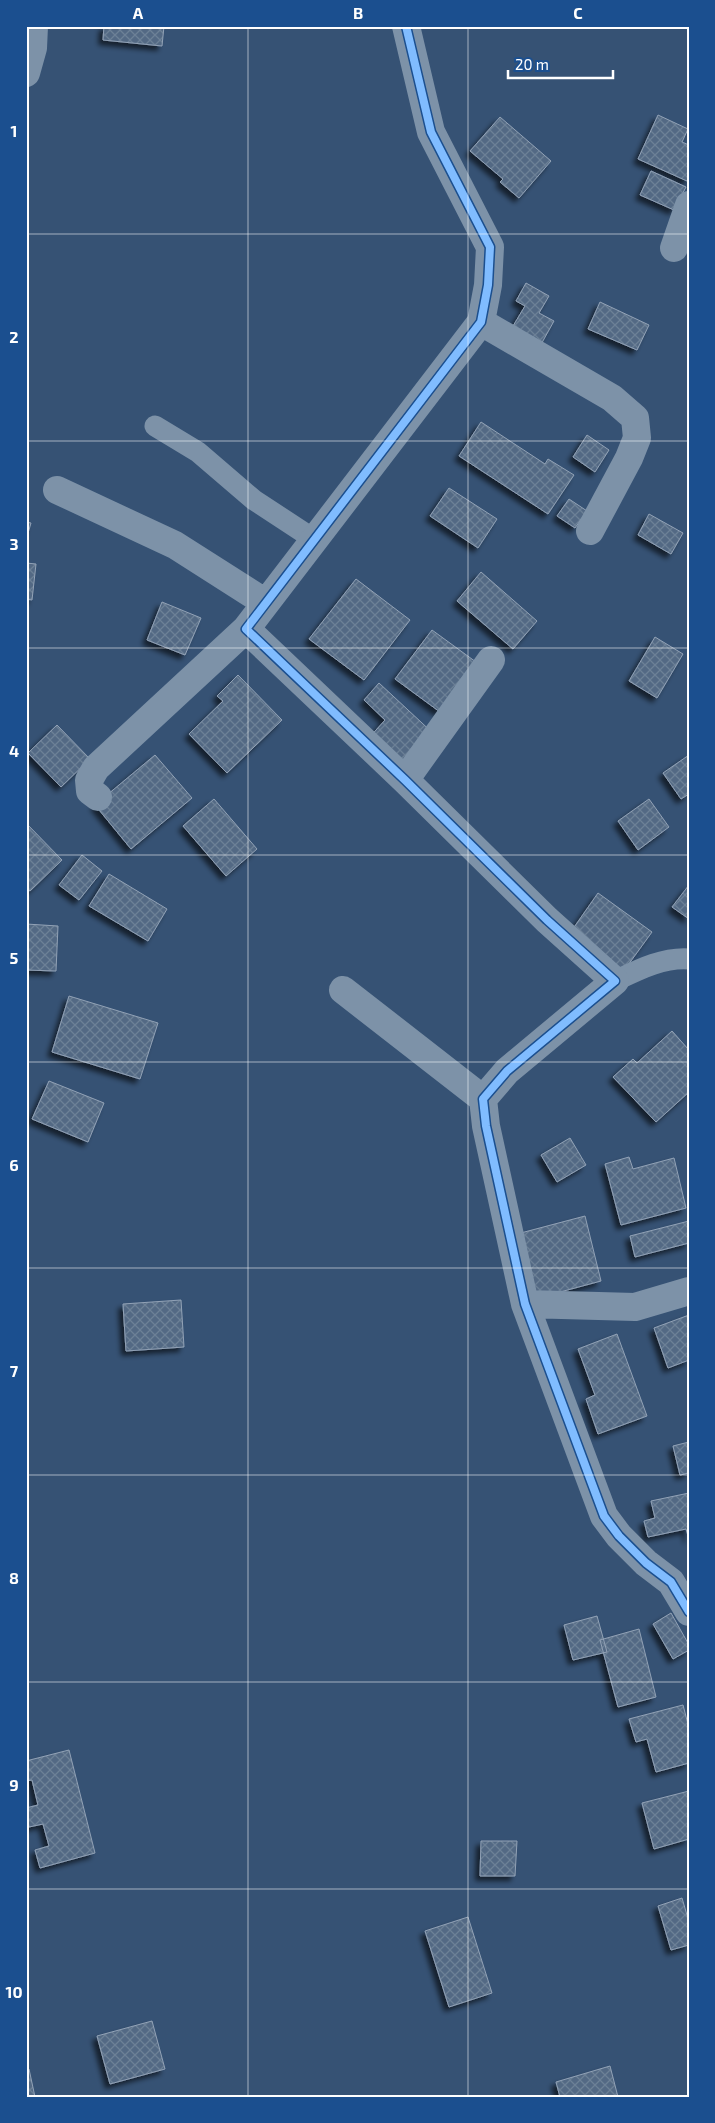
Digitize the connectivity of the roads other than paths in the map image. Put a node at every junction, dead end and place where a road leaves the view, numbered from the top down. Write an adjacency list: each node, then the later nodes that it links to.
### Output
1 (34, 26): 3 (street)
2 (406, 26): 6 (street)
3 (26, 73)
4 (689, 204): 5 (street)
5 (674, 248)
6 (481, 322): 9 (street); 10 (street)
7 (155, 426): 10 (lane)
8 (57, 490): 11 (street)
9 (590, 531)
10 (315, 540): 11 (street)
11 (266, 603): 12 (street)
12 (246, 629): 14 (street); 15 (street)
13 (491, 660): 14 (street)
14 (405, 780): 17 (street)
15 (98, 797)
16 (689, 959): 17 (lane)
17 (616, 981): 19 (street)
18 (342, 990): 19 (street)
19 (483, 1099): 21 (street)
20 (689, 1291): 21 (street)
21 (525, 1304): 22 (street)
22 (689, 1612)

